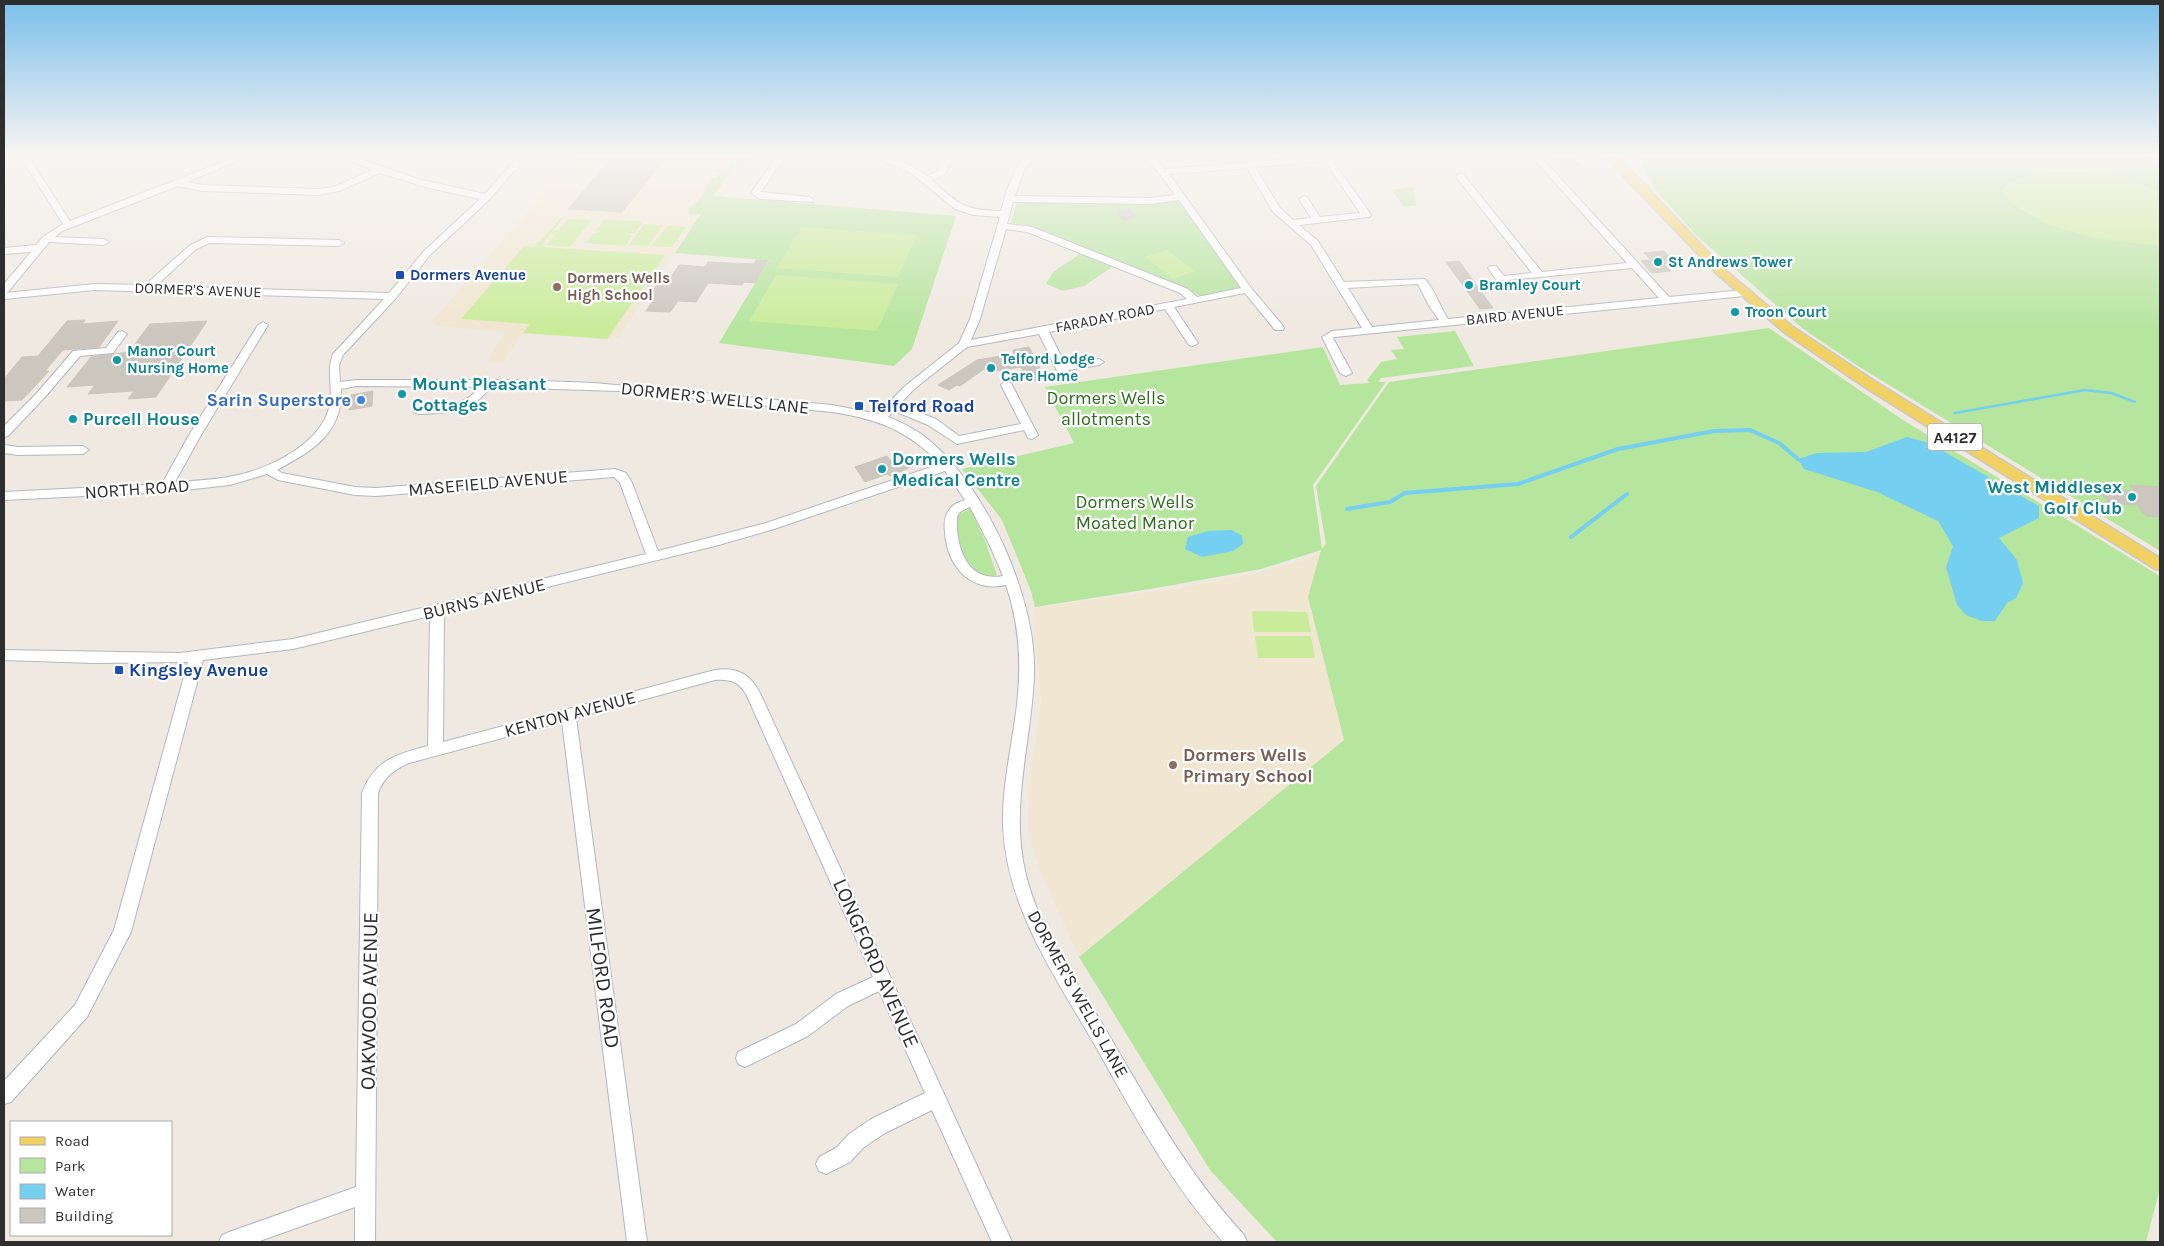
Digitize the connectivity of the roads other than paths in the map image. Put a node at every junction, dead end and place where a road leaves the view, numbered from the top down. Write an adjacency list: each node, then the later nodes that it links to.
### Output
1 (61, 214): 14 (street)
2 (96, 214): 14 (street)
3 (469, 214): 30 (street)
4 (1006, 214): 15 (street)
5 (1194, 214): 27 (street)
6 (1281, 214): 13 (street)
7 (1313, 214): 12 (street)
8 (1365, 214): 12 (street)
9 (1490, 214): 23 (street)
10 (1589, 214): 21 (street)
11 (1666, 214): 28 (main road, A4127)
12 (1316, 219): 13 (street)
13 (1291, 223): 24 (street)
14 (68, 225): 16 (street)
15 (1003, 226): 31 (street); 41 (street)
16 (46, 239): 17 (street); 19 (street)
17 (104, 242)
18 (339, 244): 25 (street)
19 (38, 248): 20 (street); 26 (street)
20 (4, 251)
21 (1636, 265): 23 (street); 32 (street)
22 (1492, 268): 23 (street)
23 (1539, 275)
24 (1341, 285): 34 (street); 37 (street)
25 (147, 289): 29 (street, DORMER'S AVENUE); 30 (street, DORMER'S AVENUE)
26 (4, 290)
27 (1247, 290): 31 (street, FARADAY ROAD); 36 (street)
28 (1744, 293): 32 (street, BAIRD AVENUE); 62 (main road, A4127)
29 (4, 296)
30 (392, 296): 45 (street)
31 (1194, 300): 33 (street, FARADAY ROAD)
32 (1667, 301): 34 (street, BAIRD AVENUE)
33 (1168, 306): 38 (street, FARADAY ROAD); 40 (street)
34 (1445, 322): 37 (street, BAIRD AVENUE)
35 (263, 325): 58 (street)
36 (1279, 328)
37 (1370, 330): 43 (street, BAIRD AVENUE)
38 (1043, 331): 41 (street, FARADAY ROAD); 42 (street)
39 (122, 334): 51 (street)
40 (1193, 343)
41 (964, 344): 47 (street)
42 (1099, 362)
43 (1346, 373)
44 (486, 384): 45 (street, DORMER’S WELLS LANE); 48 (street); 49 (street, DORMER’S WELLS LANE)
45 (336, 386): 57 (street, NORTH ROAD)
46 (1008, 386): 50 (street)
47 (891, 406): 49 (street); 52 (street)
48 (420, 411)
49 (880, 419): 53 (street, DORMER’S WELLS LANE)
50 (1030, 430): 52 (street)
51 (4, 433)
52 (957, 440): 53 (street)
53 (931, 448): 56 (street, DORMER’S WELLS LANE)
54 (4, 449): 55 (street)
55 (83, 450)
56 (947, 466): 60 (street, DORMER’S WELLS LANE); 61 (street, BURNS AVENUE)
57 (268, 470): 58 (street, NORTH ROAD); 61 (street, MASEFIELD AVENUE)
58 (166, 488): 59 (street, NORTH ROAD)
59 (4, 496)
60 (973, 502): 63 (street, DORMER’S WELLS LANE); 63 (street)
61 (654, 557): 64 (street, BURNS AVENUE)
62 (2160, 566)
63 (1010, 579): 81 (street, DORMER'S WELLS LANE)
64 (437, 610): 65 (street, BURNS AVENUE); 69 (street)
65 (197, 656): 66 (street, BURNS AVENUE); 73 (street)
66 (5, 659)
67 (749, 684): 68 (street, KENTON AVENUE); 71 (street, LONGFORD AVENUE)
68 (568, 715): 69 (street, KENTON AVENUE); 79 (street, MILFORD ROAD)
69 (435, 750): 70 (street, KENTON AVENUE)
70 (389, 766): 76 (street, OAKWOOD AVENUE)
71 (884, 980): 72 (street); 74 (street, LONGFORD AVENUE)
72 (745, 1058)
73 (4, 1095)
74 (936, 1098): 75 (street); 80 (street, LONGFORD AVENUE)
75 (826, 1164)
76 (366, 1193): 77 (street); 78 (street, OAKWOOD AVENUE)
77 (230, 1242)
78 (365, 1242)
79 (637, 1242)
80 (1002, 1242)
81 (1237, 1242)

